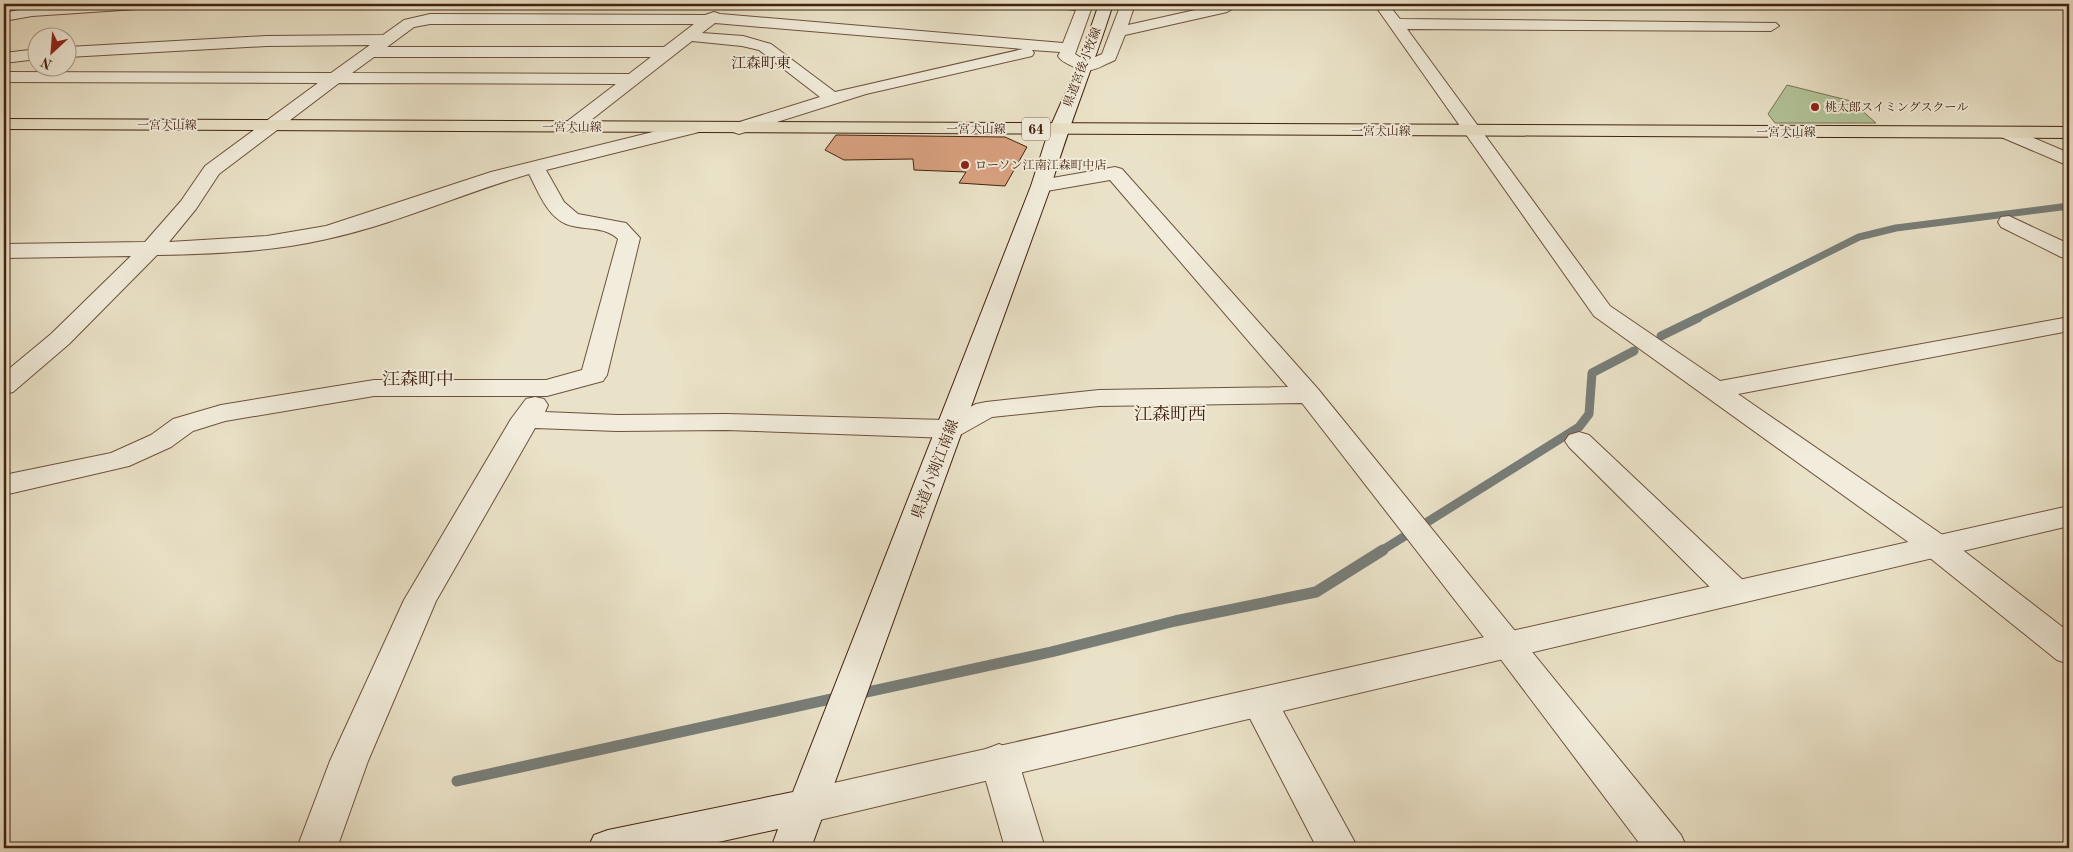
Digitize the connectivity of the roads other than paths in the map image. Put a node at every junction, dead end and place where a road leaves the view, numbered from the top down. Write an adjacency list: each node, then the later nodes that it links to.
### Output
1 (63, 4): 10 (street)
2 (152, 4): 10 (street)
3 (732, 4): 12 (street)
4 (1057, 4): 9 (street)
5 (1106, 4): 24 (street, 県道宮後小牧線)
6 (1128, 4): 15 (street)
7 (1234, 4): 15 (street)
8 (1381, 4): 13 (street)
9 (1086, 5): 18 (street)
10 (32, 12): 11 (street)
11 (4, 17)
12 (710, 19): 16 (street); 17 (street); 18 (street)
13 (1396, 24): 14 (street); 35 (street)
14 (1771, 26)
15 (1119, 32): 24 (street)
16 (688, 36): 21 (street); 28 (street)
17 (386, 40): 19 (street); 20 (street)
18 (1061, 48): 24 (street); 28 (street)
19 (78, 51)
20 (370, 52): 21 (street); 26 (street)
21 (668, 52): 27 (street)
22 (28, 55): 23 (street)
23 (4, 58)
24 (1085, 67): 34 (street, 県道宮後小牧線)
25 (4, 77): 26 (street)
26 (336, 78): 27 (street); 30 (street)
27 (633, 79): 31 (street)
28 (833, 99): 33 (street)
29 (4, 124): 30 (main road, 一宮犬山線 / 64)
30 (272, 125): 31 (main road, 一宮犬山線 / 64); 43 (street)
31 (571, 127): 32 (main road, 一宮犬山線 / 64)
32 (693, 128): 33 (main road, 一宮犬山線 / 64); 39 (street)
33 (739, 128): 34 (main road, 一宮犬山線 / 64)
34 (1058, 130): 35 (main road, 一宮犬山線 / 64); 40 (street, 県道小渕江南線)
35 (1472, 131): 36 (main road, 一宮犬山線 / 64); 48 (street)
36 (2008, 133): 37 (main road, 一宮犬山線 / 64); 38 (street)
37 (2069, 134)
38 (2069, 160)
39 (535, 167): 43 (street); 47 (street)
40 (1041, 186): 49 (street); 51 (street, 県道小渕江南線)
41 (2009, 222): 44 (street)
42 (4, 250): 43 (street)
43 (151, 250): 46 (street)
44 (2069, 252)
45 (2069, 324): 48 (street)
46 (4, 386)
47 (548, 388): 50 (street); 53 (street)
48 (1715, 390): 55 (street)
49 (1308, 395): 51 (street); 57 (street)
50 (525, 419): 51 (street); 62 (street)
51 (950, 430): 61 (street, 県道小渕江南線)
52 (1579, 441): 56 (street)
53 (4, 485)
54 (2069, 516): 55 (street)
55 (1936, 546): 56 (street); 58 (street)
56 (1735, 592): 57 (street)
57 (1508, 644): 59 (street); 67 (street)
58 (2069, 650)
59 (1260, 703): 60 (street); 66 (street)
60 (999, 760): 61 (street); 65 (street)
61 (806, 806): 63 (street); 64 (street, 県道小渕江南線)
62 (317, 848)
63 (608, 848)
64 (791, 848)
65 (1025, 848)
66 (1338, 848)
67 (1667, 848)

